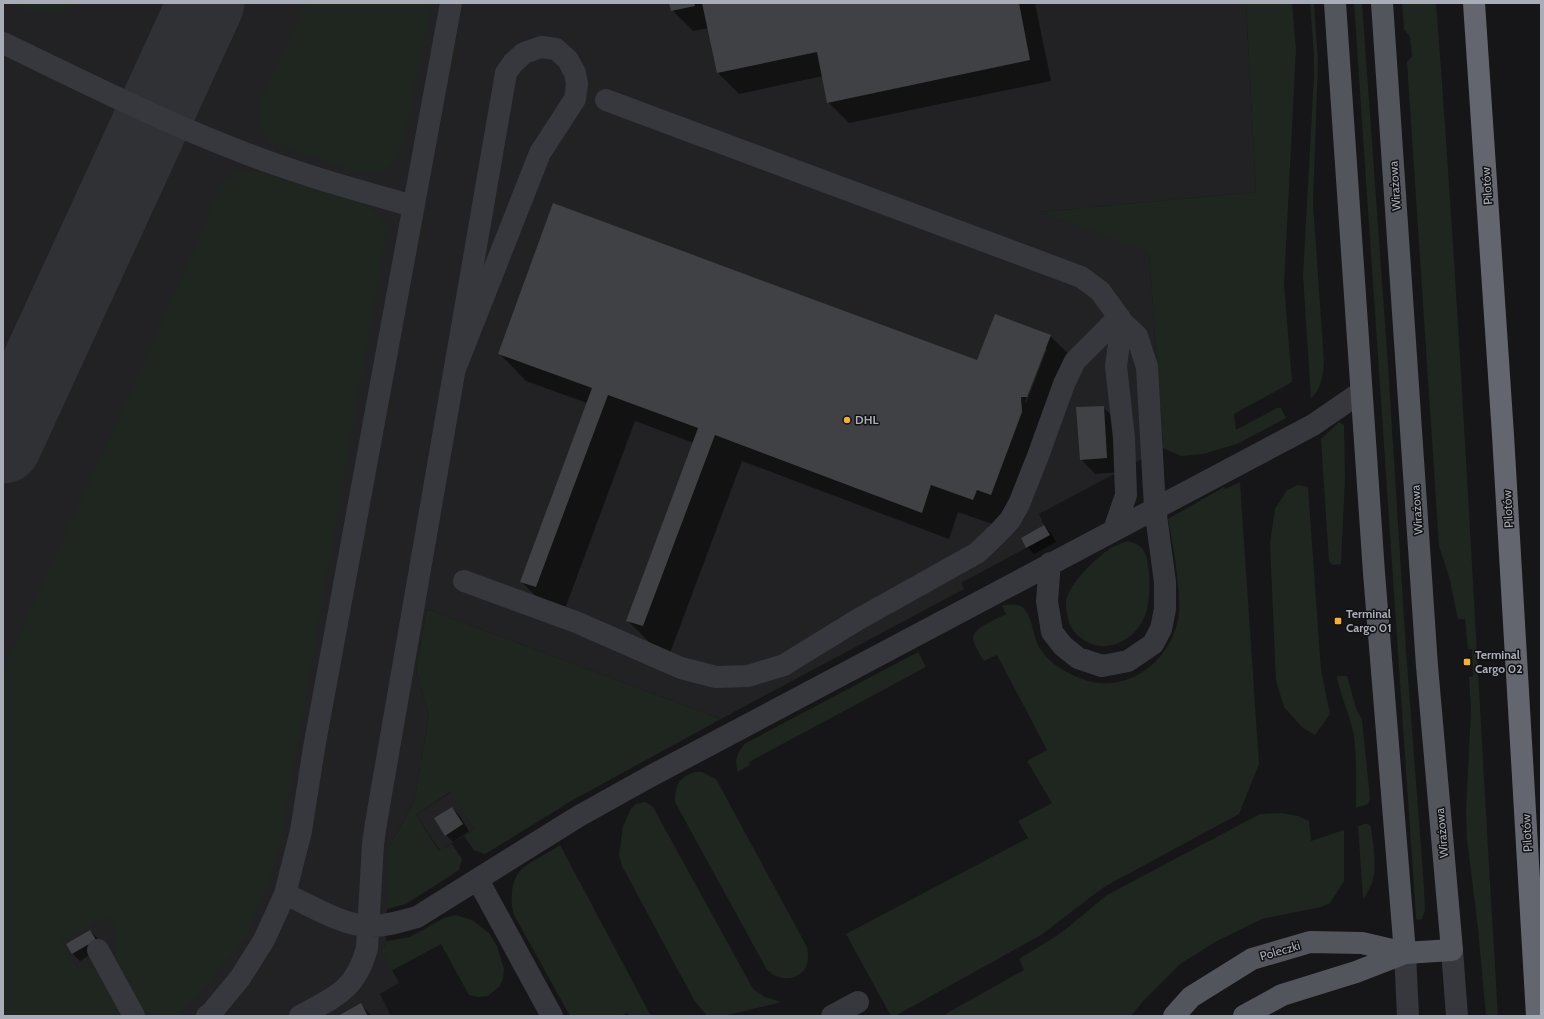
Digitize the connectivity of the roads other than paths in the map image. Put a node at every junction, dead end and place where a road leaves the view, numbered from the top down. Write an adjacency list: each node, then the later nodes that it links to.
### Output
1 (451, 3): 7 (street)
2 (1335, 3): 10 (main road)
3 (1382, 3): 19 (main road, Wirażowa)
4 (1474, 3): 31 (highway, Pilotów)
5 (3, 43): 7 (street)
6 (606, 100): 8 (street)
7 (413, 206): 16 (street)
8 (1121, 320): 11 (street); 12 (street); 14 (street)
9 (455, 369): 9 (street); 17 (street)
10 (1361, 392): 11 (street); 20 (main road)
11 (1155, 508): 12 (street); 13 (street)
12 (1114, 530): 13 (street)
13 (1050, 564): 15 (street)
14 (464, 581)
15 (478, 880): 17 (street); 25 (street)
16 (284, 894): 17 (street); 23 (street)
17 (368, 926): 24 (street)
18 (98, 950): 22 (street)
19 (1452, 950): 20 (main road, Poleczki); 30 (street, Wirażowa)
20 (1405, 954): 27 (main road, Poleczki); 28 (main road, Poleczki); 29 (street)
21 (858, 1002): 26 (street)
22 (134, 1016)
23 (207, 1016)
24 (300, 1016)
25 (552, 1016)
26 (832, 1016)
27 (1174, 1016)
28 (1244, 1016)
29 (1408, 1016)
30 (1457, 1016)
31 (1537, 1016)

